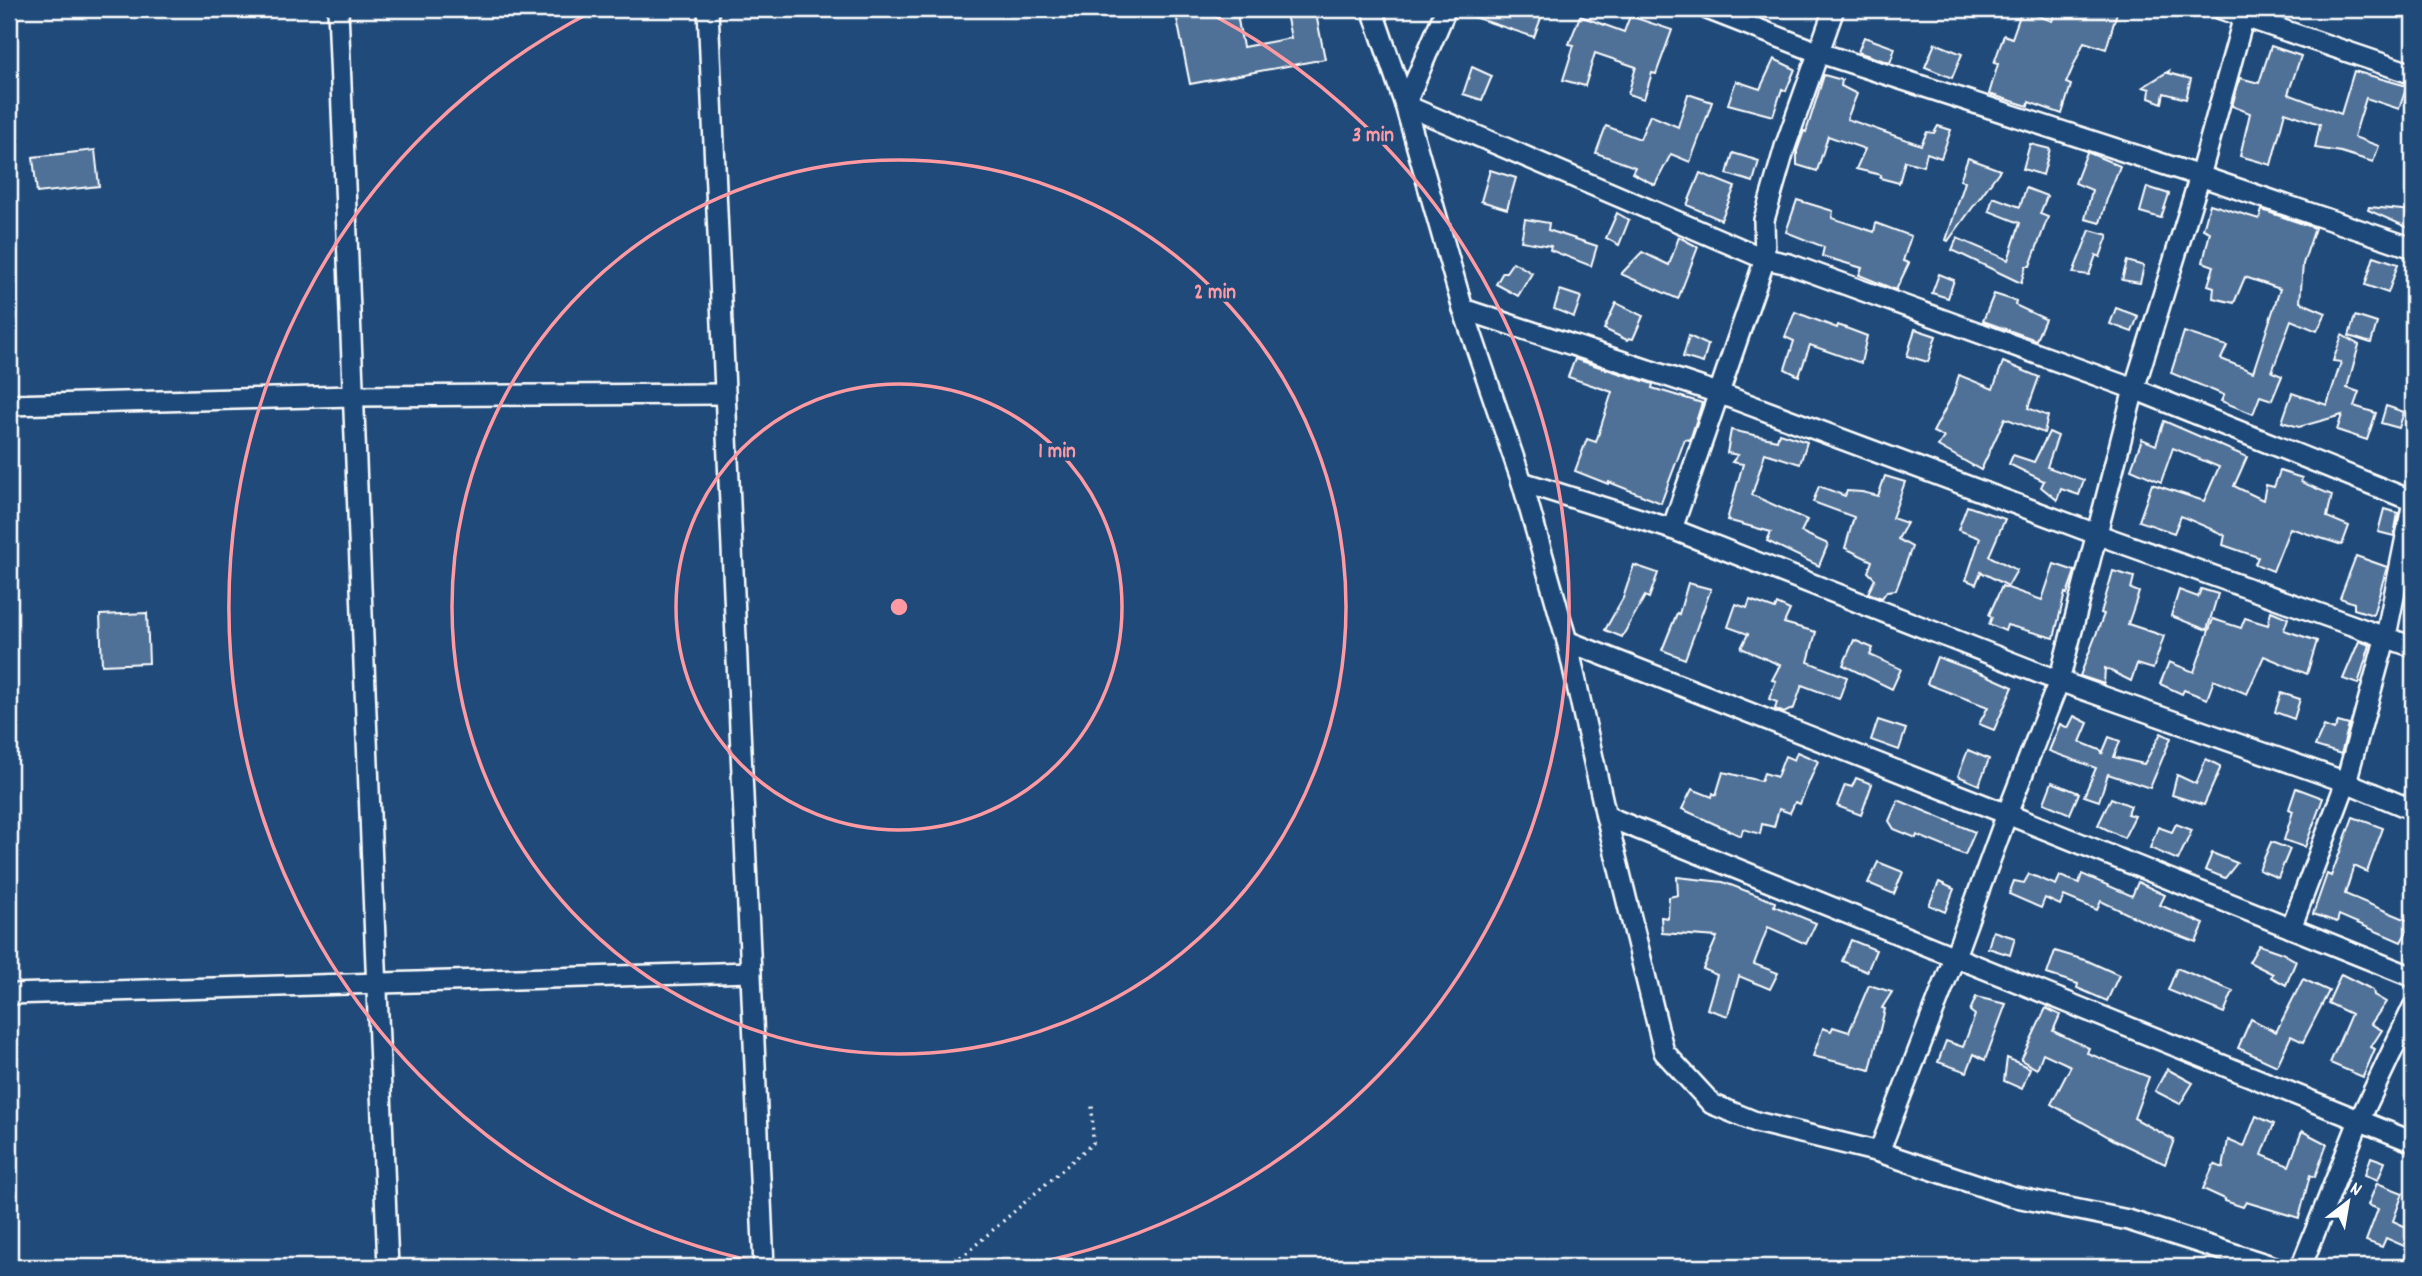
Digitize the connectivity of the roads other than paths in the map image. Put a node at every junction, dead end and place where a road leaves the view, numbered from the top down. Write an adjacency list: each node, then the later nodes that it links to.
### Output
1 (338, 9): 19 (street)
2 (708, 9): 18 (street)
3 (1372, 9): 11 (street)
4 (1446, 9): 11 (street)
5 (1707, 9): 9 (street)
6 (1834, 9): 9 (street)
7 (2221, 9): 8 (street)
8 (2244, 13): 10 (street); 12 (street)
9 (1817, 52): 12 (street); 14 (street)
10 (2413, 74)
11 (1405, 105): 14 (street); 15 (street)
12 (2200, 176): 13 (street); 16 (street)
13 (2413, 248)
14 (1765, 259): 16 (street); 17 (street)
15 (1463, 309): 17 (street); 21 (street)
16 (2134, 389): 22 (street); 24 (street)
17 (1718, 393): 23 (street); 24 (street)
18 (725, 394): 19 (street); 35 (street)
19 (353, 396): 20 (street); 37 (street)
20 (9, 405)
21 (1522, 482): 23 (street); 26 (street)
22 (2413, 501): 25 (street)
23 (1672, 529): 28 (street)
24 (2096, 534): 25 (street); 28 (street)
25 (2386, 636): 27 (street); 29 (street)
26 (1567, 641): 31 (street); 32 (street)
27 (2413, 647)
28 (2059, 681): 29 (street); 31 (street)
29 (2346, 782): 30 (street); 33 (street)
30 (2413, 810)
31 (2007, 814): 33 (street); 34 (street)
32 (1605, 816): 34 (street); 42 (street)
33 (2291, 928): 36 (street)
34 (1955, 956): 40 (street); 42 (street)
35 (751, 972): 37 (street); 44 (street)
36 (2413, 977)
37 (377, 983): 38 (street); 43 (street)
38 (9, 994)
39 (2413, 1007): 40 (street)
40 (2359, 1121): 41 (street); 46 (street)
41 (2413, 1142)
42 (1879, 1152): 45 (street)
43 (388, 1267)
44 (764, 1267)
45 (2275, 1267)
46 (2301, 1267)

